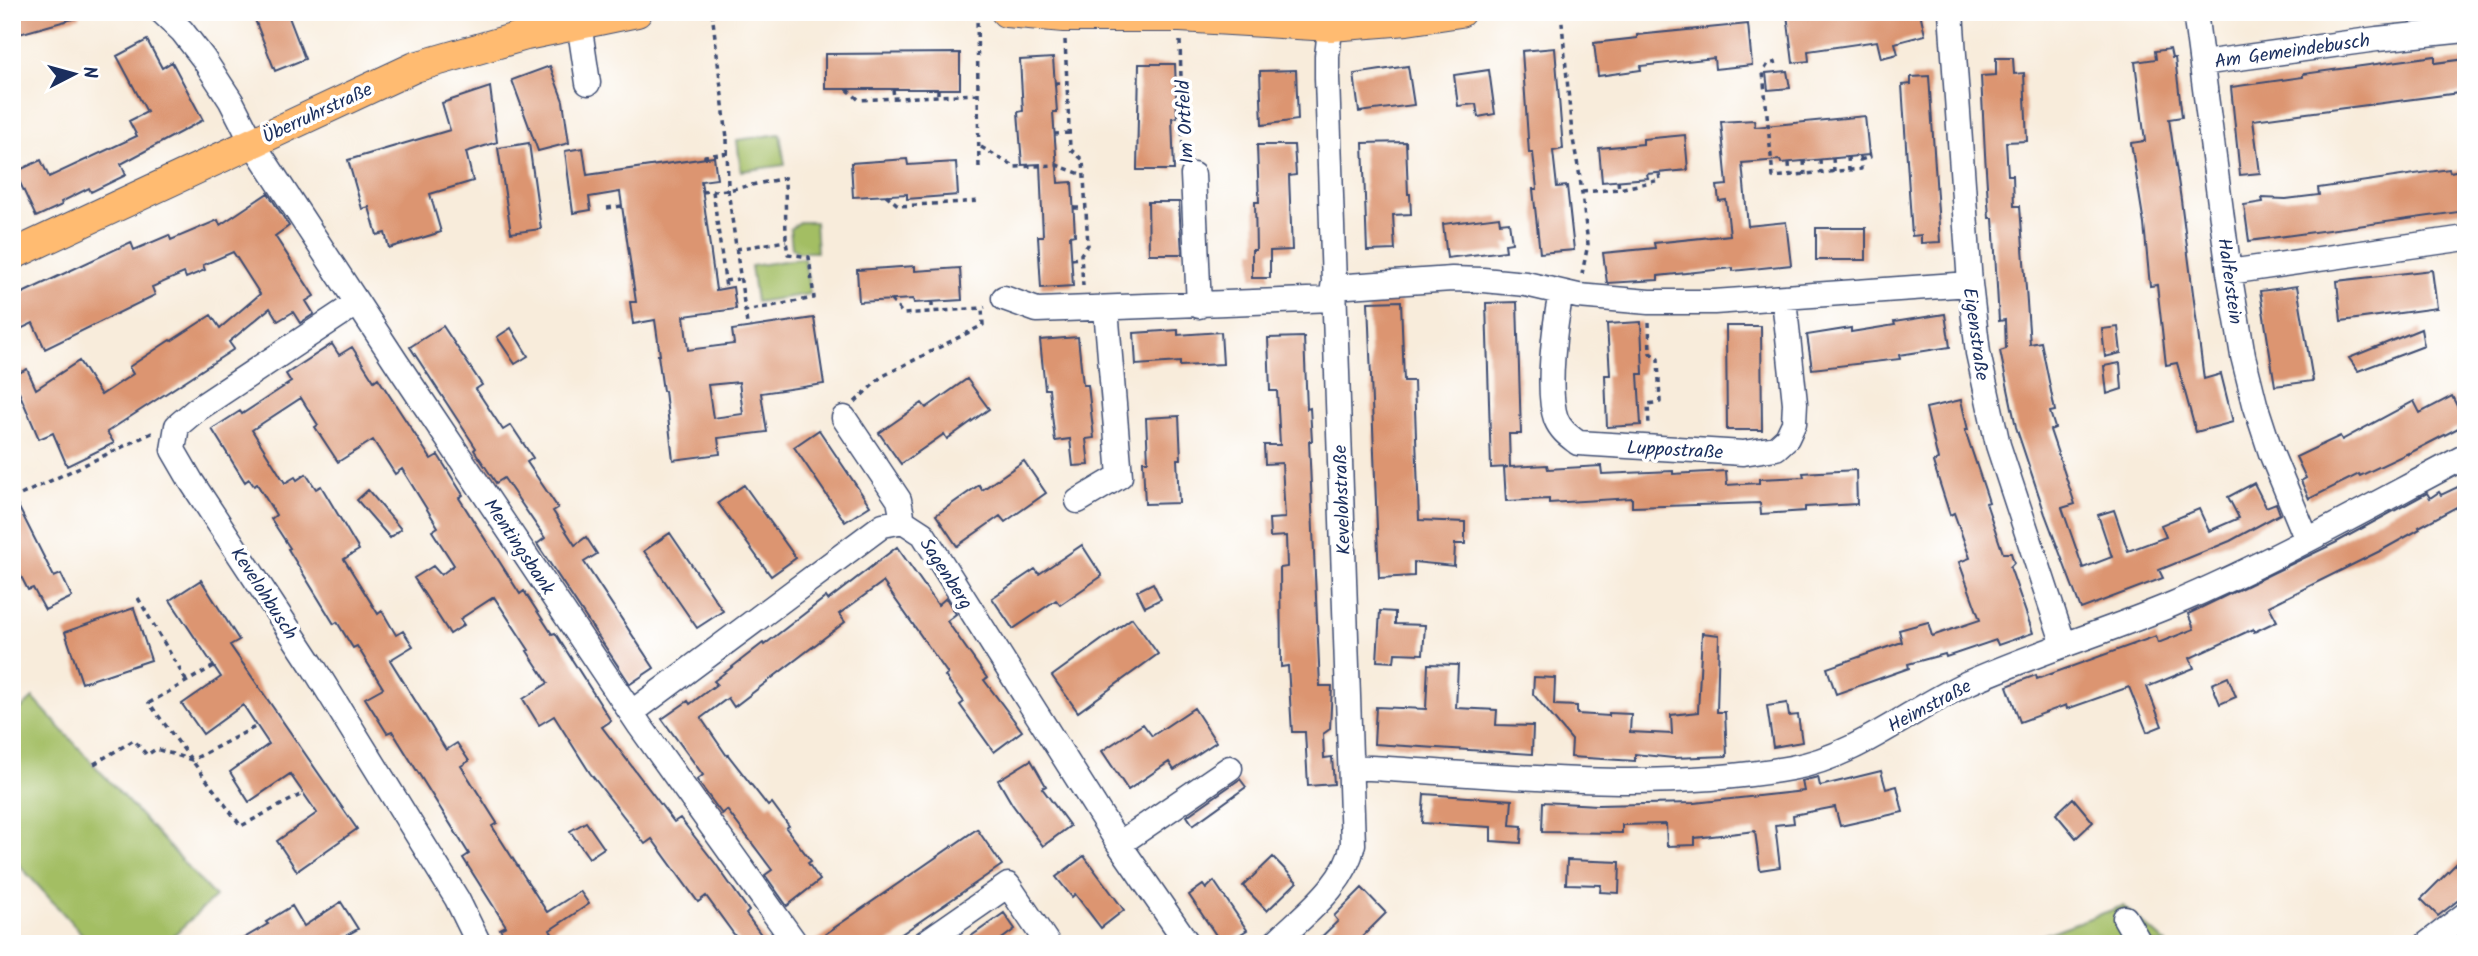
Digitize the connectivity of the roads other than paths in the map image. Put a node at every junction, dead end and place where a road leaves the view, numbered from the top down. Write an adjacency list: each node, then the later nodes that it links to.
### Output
1 (162, 12): 14 (street, Mentingsbank)
2 (636, 12): 10 (main road, Überruhrstraße)
3 (1006, 12): 7 (main road)
4 (1460, 12): 8 (main road)
5 (1951, 12): 19 (street, Eigenstraße)
6 (2195, 12): 12 (street, Halferstein)
7 (1211, 16): 9 (main road)
8 (1399, 16): 9 (main road)
9 (1332, 19): 20 (street, Kevelohstraße)
10 (579, 23): 13 (street); 14 (main road, Überruhrstraße)
11 (2466, 30): 12 (street, Am Gemeindebusch)
12 (2202, 63): 18 (street, Halferstein)
13 (588, 83)
14 (252, 142): 17 (main road, Überruhrstraße); 23 (street, Mentingsbank)
15 (1193, 175): 25 (street, Im Ortfeld)
16 (2466, 238): 18 (street)
17 (12, 255)
18 (2229, 272): 31 (street, Halferstein)
19 (1970, 284): 22 (street); 32 (street, Eigenstraße)
20 (1333, 293): 21 (street); 25 (street); 35 (street, Kevelohstraße)
21 (1569, 295): 22 (street); 22 (street, Luppostraße)
22 (1784, 299)
23 (357, 303): 33 (street, Mentingsbank); 39 (street, Kevelohbusch)
24 (993, 303): 26 (street)
25 (1199, 306): 26 (street)
26 (1095, 309): 29 (street)
27 (844, 418): 30 (street)
28 (2466, 456): 31 (street, Heimstraße)
29 (1078, 501)
30 (903, 521): 33 (street, Sagenberg); 36 (street, Sagenberg)
31 (2307, 540): 32 (street, Heimstraße)
32 (2064, 645): 35 (street, Heimstraße)
33 (631, 713): 40 (street, Mentingsbank)
34 (1230, 768): 36 (street)
35 (1352, 768): 44 (street, Kevelohstraße)
36 (1119, 844): 43 (street, Sagenberg)
37 (2466, 915): 46 (street)
38 (2125, 918): 45 (street)
39 (479, 944)
40 (796, 944)
41 (923, 944): 42 (street)
42 (1048, 944)
43 (1188, 944)
44 (1274, 944)
45 (2140, 944)
46 (2427, 944)

